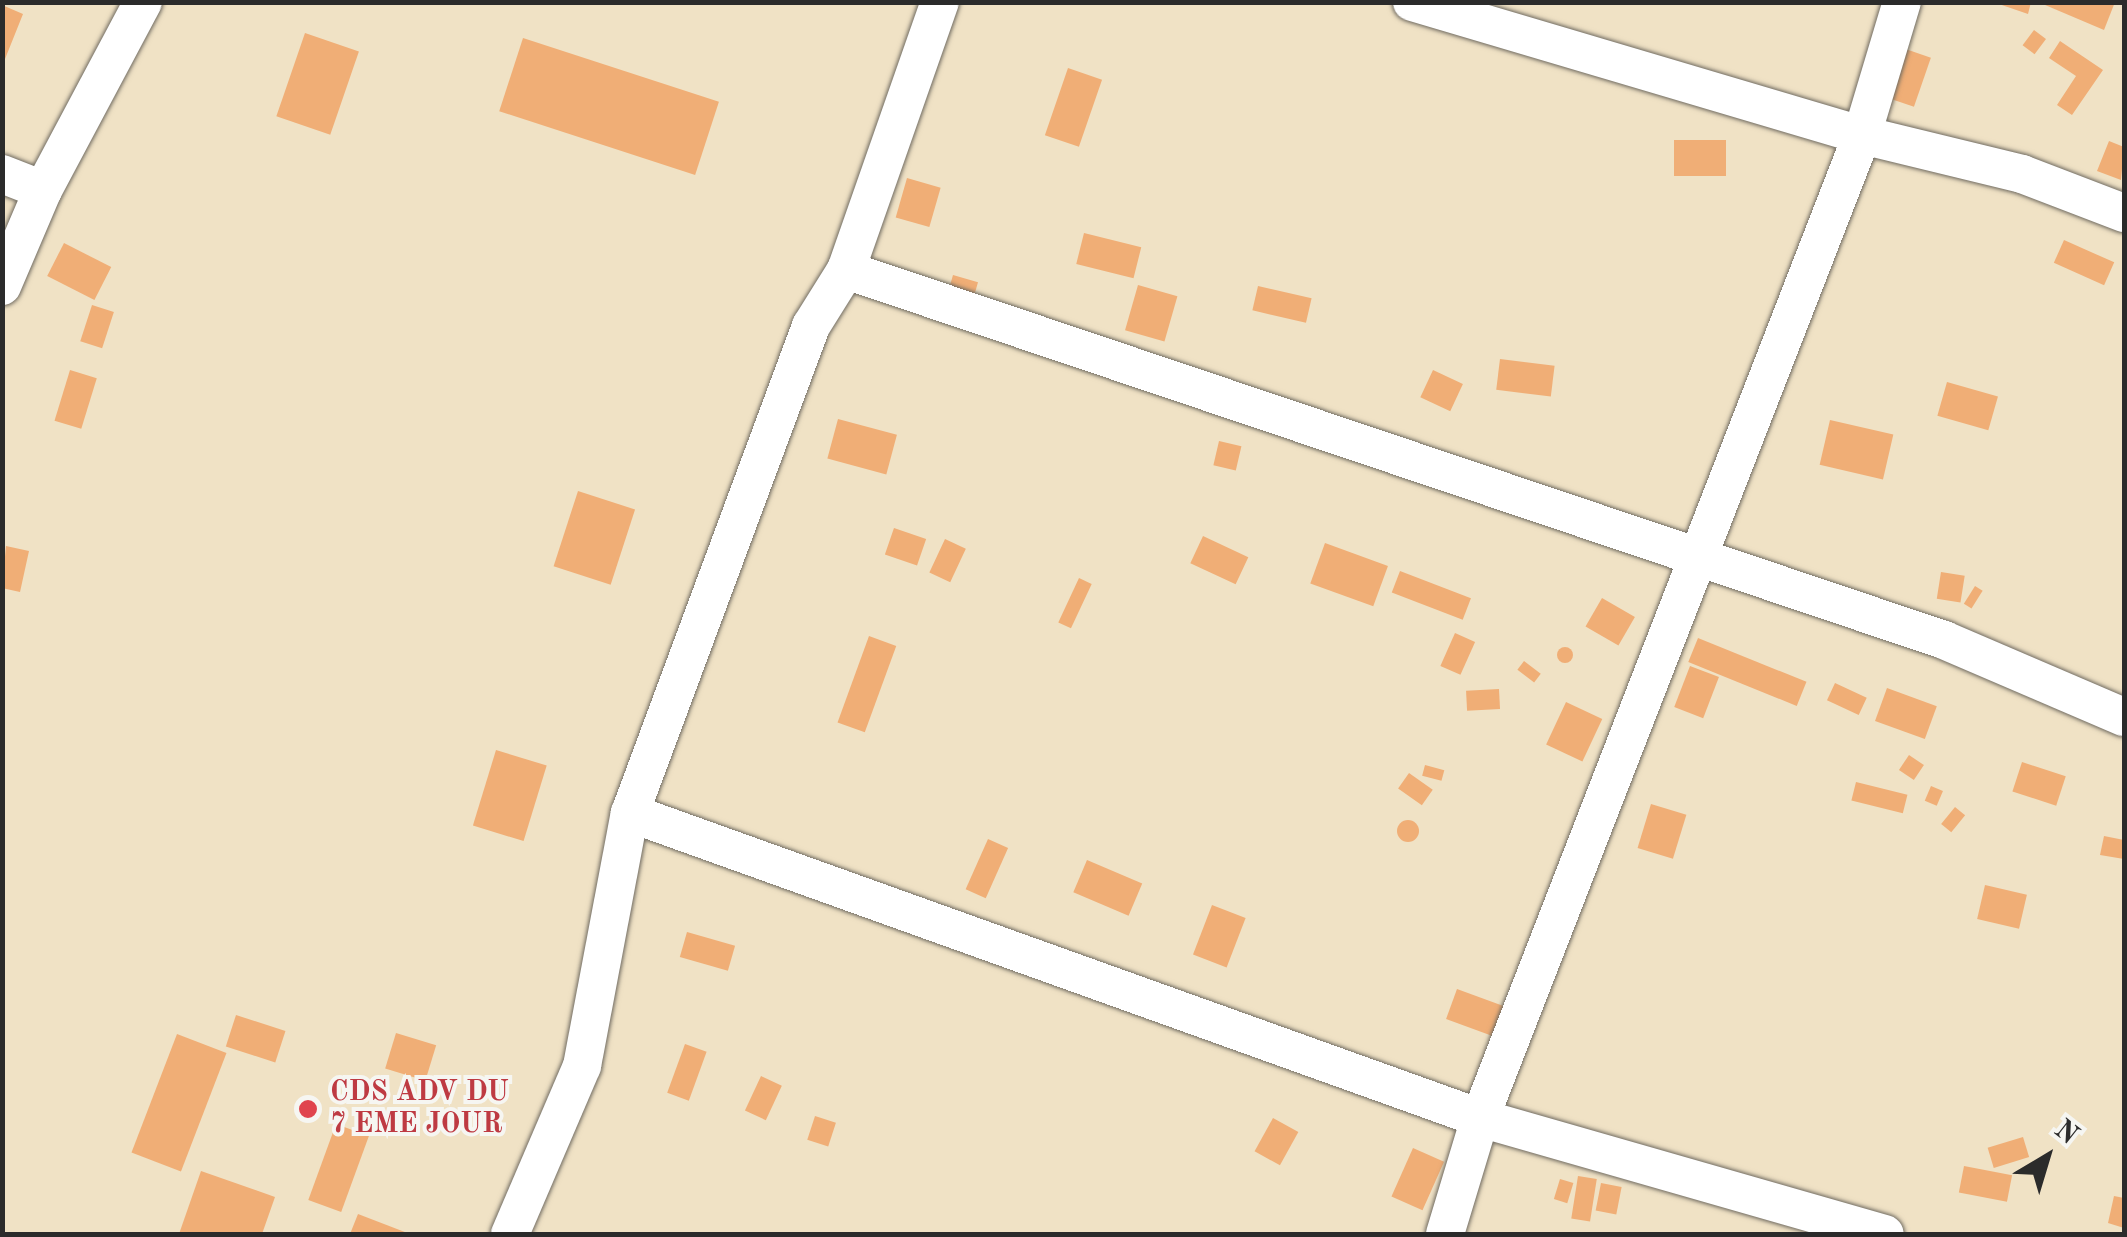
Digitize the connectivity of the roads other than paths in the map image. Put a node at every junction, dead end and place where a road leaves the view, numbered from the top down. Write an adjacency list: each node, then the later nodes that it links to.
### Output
1 (144, 2): 7 (street)
2 (940, 2): 9 (street)
3 (1412, 2): 5 (street)
4 (1902, 2): 5 (street)
5 (1862, 135): 8 (street); 11 (street)
6 (2, 174): 7 (street)
7 (43, 190): 10 (street)
8 (2124, 213)
9 (846, 270): 11 (street); 13 (street)
10 (2, 286)
11 (1694, 556): 12 (street); 14 (street)
12 (2124, 717)
13 (630, 812): 14 (street); 15 (street)
14 (1480, 1118): 16 (street); 17 (street)
15 (510, 1234)
16 (1445, 1234)
17 (1885, 1234)

